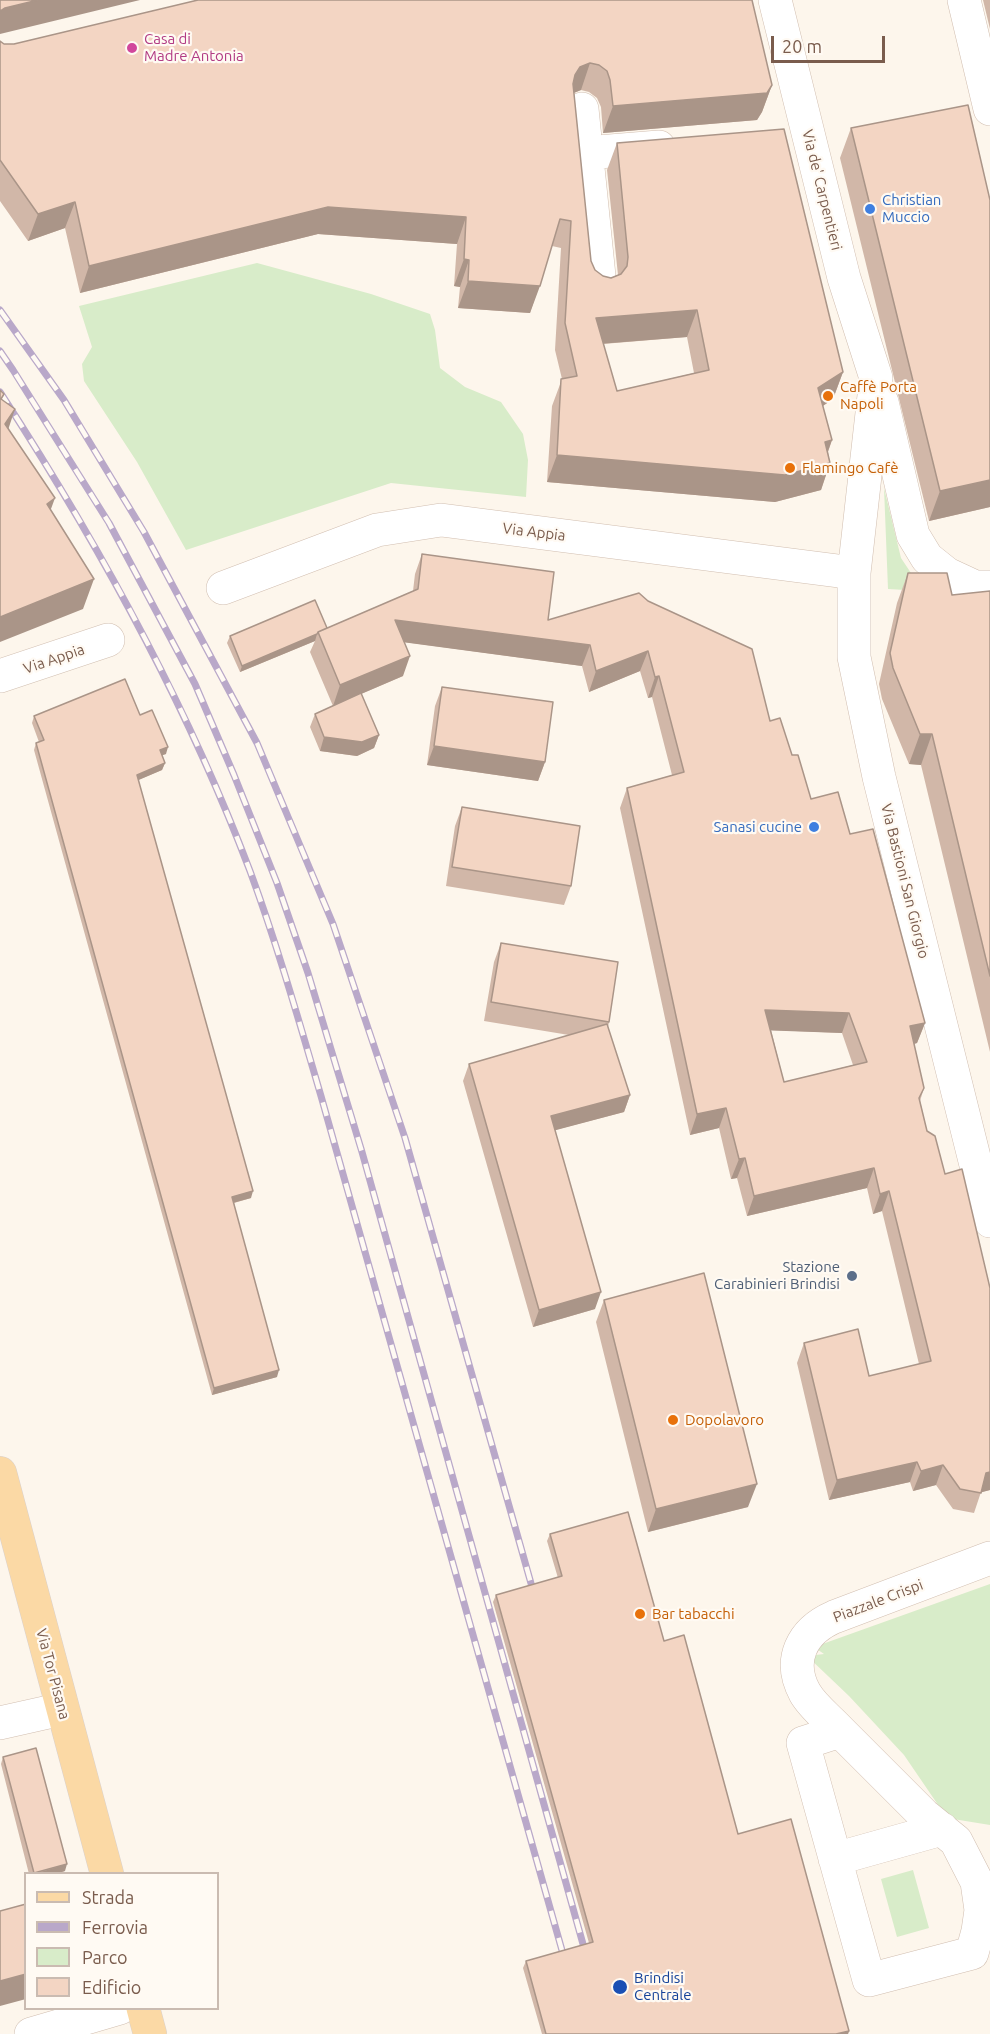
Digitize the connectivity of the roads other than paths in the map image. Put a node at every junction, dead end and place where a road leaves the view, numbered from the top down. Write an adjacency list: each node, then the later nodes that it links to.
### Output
1 (774, 0): 5 (street, Via de' Carpentieri)
2 (964, 0): 4 (street)
3 (582, 109): 8 (street)
4 (990, 109)
5 (808, 134): 6 (street); 10 (street, Via de' Carpentieri)
6 (773, 137)
7 (691, 144): 8 (street)
8 (586, 153): 9 (street)
9 (600, 286)
10 (876, 378): 11 (street, Via de' Carpentieri); 13 (street, Via de' Carpentieri)
11 (858, 536): 12 (street, Via Bastioni San Giorgio)
12 (854, 573): 14 (street, Via Appia); 17 (street, Via Bastioni San Giorgio)
13 (990, 587)
14 (223, 588)
15 (108, 640): 16 (street, Via Appia)
16 (0, 676)
17 (990, 1221)
18 (0, 1473): 20 (main road, Via Tor Pisana)
19 (990, 1558): 22 (street, Piazzale Crispi)
20 (62, 1709): 21 (street); 25 (main road, Via Tor Pisana)
21 (0, 1723)
22 (840, 1731): 23 (street, Piazzale Crispi); 24 (street)
23 (942, 1829): 24 (street); 26 (street, Piazzale Crispi)
24 (835, 1859): 26 (street, Piazzale Crispi)
25 (106, 1872)
26 (983, 1880)
27 (113, 2010): 29 (street)
28 (144, 2010): 30 (main road)
29 (31, 2034)
30 (150, 2034)

